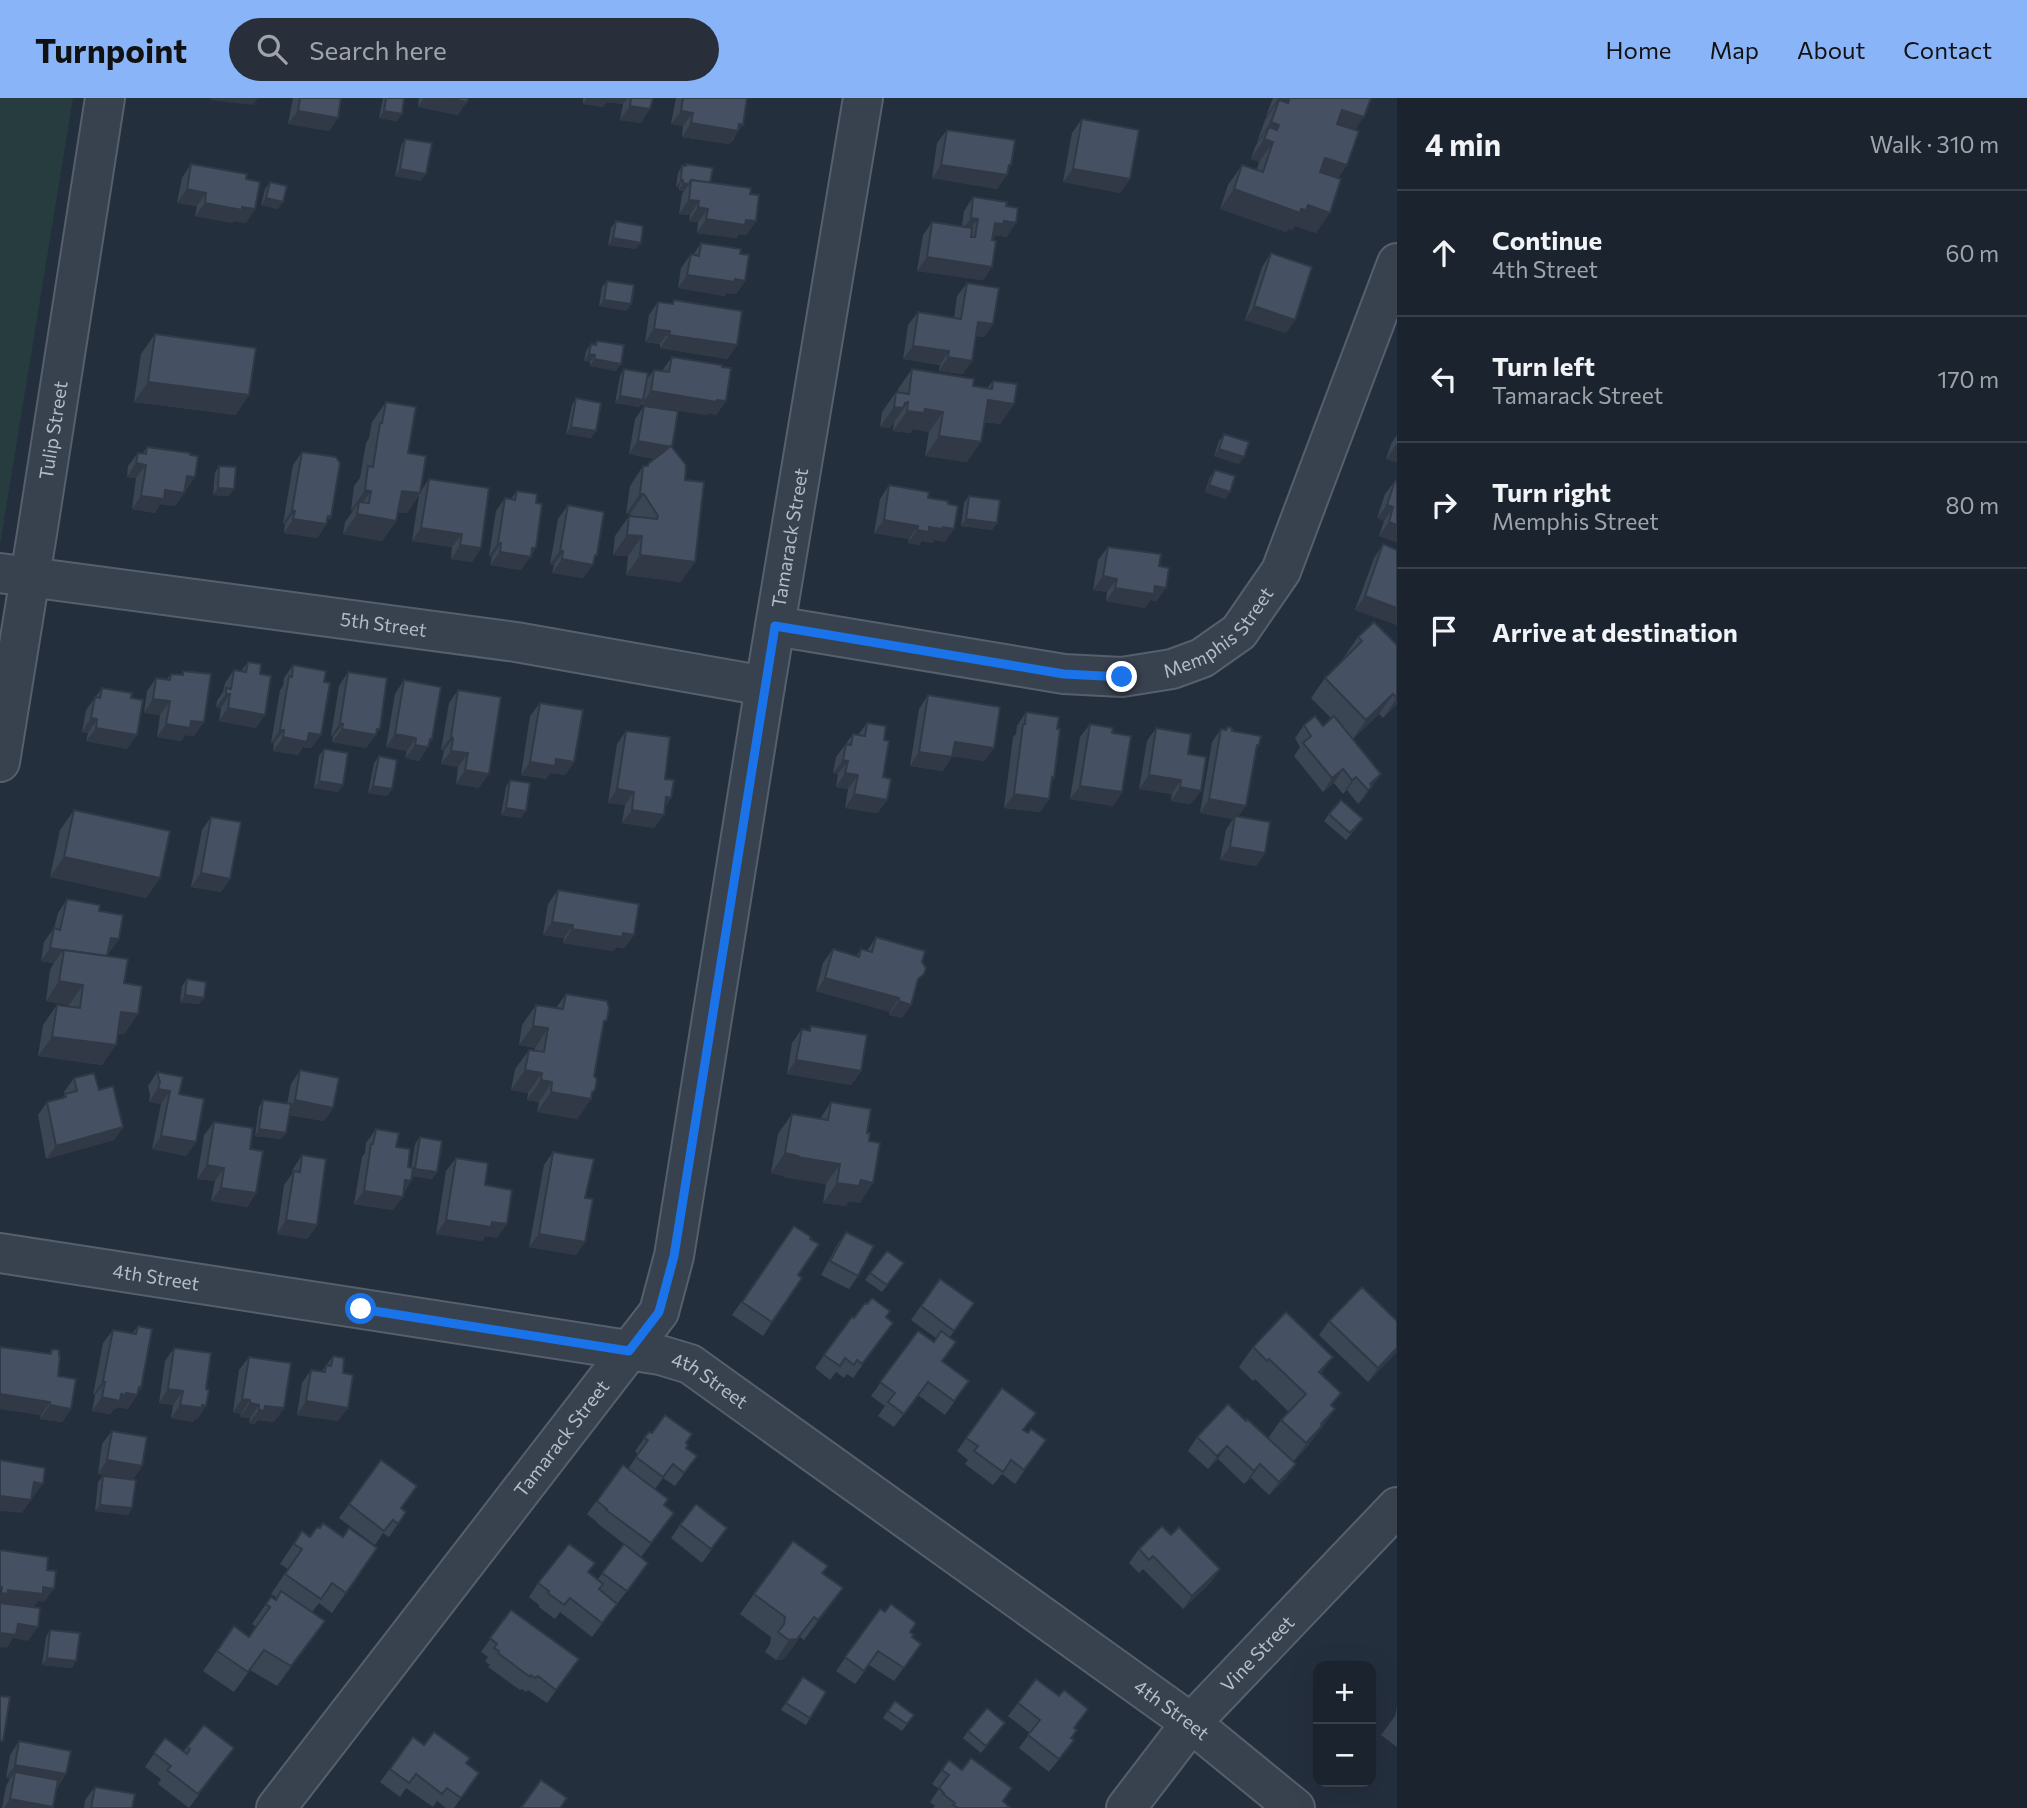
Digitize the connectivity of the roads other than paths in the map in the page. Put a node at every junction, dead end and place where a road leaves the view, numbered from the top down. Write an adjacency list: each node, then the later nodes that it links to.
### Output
1 (105, 98): 4 (street, Tulip Street)
2 (863, 98): 5 (street, Tamarack Street)
3 (1397, 263): 5 (street, Memphis Street)
4 (16, 575): 6 (street, 5th Street); 7 (street, Tulip Street)
5 (775, 626): 6 (street, Tamarack Street)
6 (765, 686): 9 (street, Tamarack Street)
7 (0, 762)
8 (0, 1253): 9 (street, 4th Street)
9 (629, 1351): 11 (street, 4th Street); 12 (street, Tamarack Street)
10 (1397, 1507): 11 (street, Vine Street)
11 (1191, 1723): 13 (street, Vine Street); 14 (street, 4th Street)
12 (283, 1805)
13 (1126, 1808)
14 (1295, 1808)

